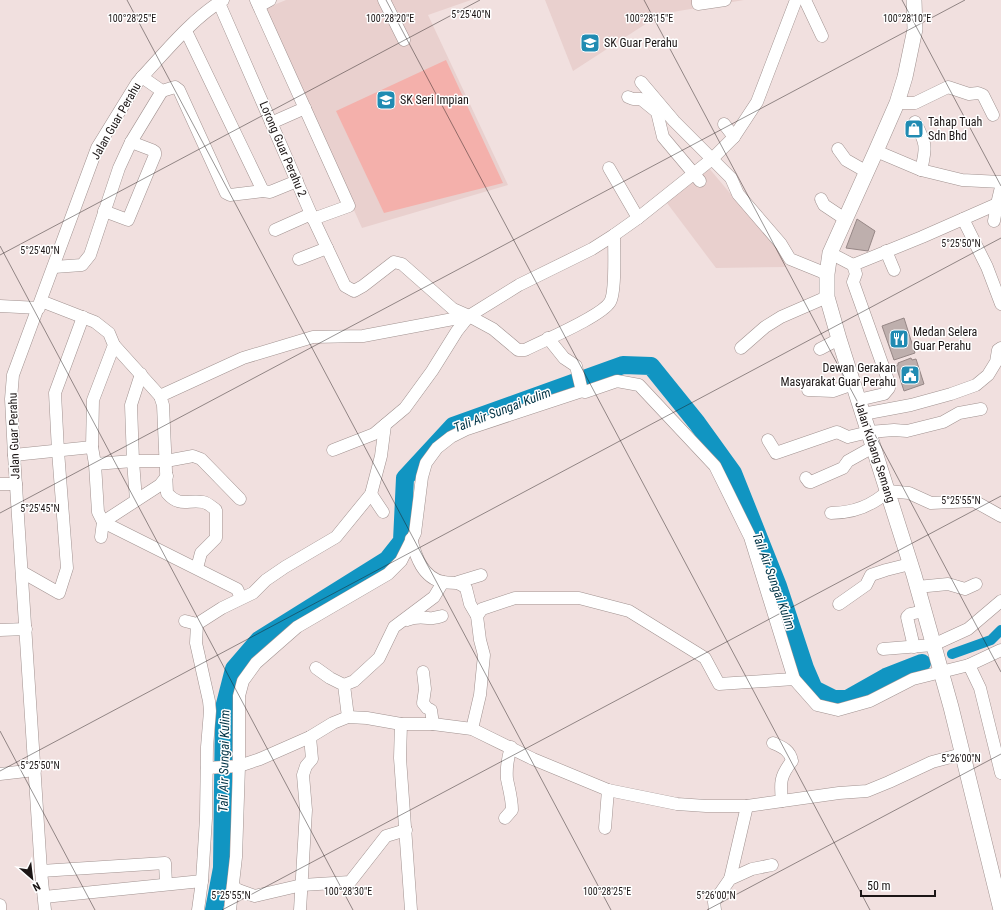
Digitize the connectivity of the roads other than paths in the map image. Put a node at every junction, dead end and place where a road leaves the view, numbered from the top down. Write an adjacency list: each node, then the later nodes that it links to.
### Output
1 (270, 0): 9 (street)
2 (384, 0): 12 (street)
3 (698, 0): 4 (street)
4 (725, 0)
5 (796, 0): 23 (street)
6 (805, 0): 11 (street)
7 (914, 0): 17 (main road, Jalan Kubang Semang)
8 (221, 1): 10 (street, Jalan Guar Perahu); 21 (street, Lorong Guar Perahu 2)
9 (258, 3): 18 (street)
10 (186, 31): 13 (street, Jalan Guar Perahu); 35 (street)
11 (822, 36)
12 (404, 40)
13 (142, 77): 15 (street); 51 (street, Jalan Guar Perahu)
14 (641, 82): 27 (street)
15 (162, 92): 24 (street); 35 (street)
16 (628, 97): 31 (street)
17 (897, 103): 19 (street); 26 (main road, Jalan Kubang Semang)
18 (305, 108): 21 (street); 39 (street)
19 (992, 115)
20 (915, 122): 29 (street)
21 (271, 123): 32 (street, Lorong Guar Perahu 2)
22 (724, 124): 23 (street)
23 (734, 137): 27 (street)
24 (132, 142): 38 (street); 38 (street)
25 (838, 149): 30 (street)
26 (876, 152): 29 (street); 30 (main road, Jalan Kubang Semang)
27 (712, 159): 31 (street); 53 (street)
28 (609, 168): 40 (street)
29 (920, 170): 33 (street)
30 (868, 172): 41 (main road, Jalan Kubang Semang)
31 (697, 177): 40 (street)
32 (297, 181): 35 (street); 39 (street, Lorong Guar Perahu 2)
33 (1001, 182)
34 (1001, 187): 37 (street)
35 (263, 191)
36 (821, 199): 41 (street)
37 (997, 204): 42 (street); 43 (street)
38 (104, 211): 51 (street)
39 (312, 217): 44 (street); 46 (street, Lorong Guar Perahu 2)
40 (638, 218): 45 (street)
41 (845, 219): 48 (main road, Jalan Kubang Semang)
42 (963, 219): 47 (street); 56 (street)
43 (994, 221)
44 (275, 230)
45 (614, 235): 58 (street); 60 (street)
46 (327, 248): 49 (street); 58 (street, Lorong Guar Perahu 2)
47 (886, 251): 50 (street); 52 (street)
48 (830, 253): 50 (street); 53 (main road, Jalan Kubang Semang)
49 (299, 259)
50 (853, 265): 71 (street)
51 (54, 267): 55 (street, Jalan Guar Perahu)
52 (894, 270)
53 (827, 274): 54 (main road, Jalan Kubang Semang)
54 (827, 297): 61 (main road, Jalan Kubang Semang); 63 (street)
55 (40, 304): 57 (street); 59 (street); 80 (street, Jalan Guar Perahu)
56 (1001, 304)
57 (0, 306)
58 (469, 316): 60 (street); 70 (street); 73 (street)
59 (83, 317): 62 (street); 79 (street)
60 (548, 338): 68 (street)
61 (839, 339): 65 (street); 67 (main road, Jalan Kubang Semang)
62 (114, 345): 66 (street); 76 (street)
63 (741, 348)
64 (1001, 348): 71 (street)
65 (820, 349)
66 (141, 374): 70 (street); 81 (street)
67 (853, 384): 69 (street); 71 (main road, Jalan Kubang Semang)
68 (582, 389): 97 (street); 125 (street)
69 (808, 390)
70 (160, 396): 82 (street)
71 (860, 407): 74 (main road, Jalan Kubang Semang)
72 (981, 409): 74 (street)
73 (385, 425): 78 (street); 89 (street)
74 (869, 432): 75 (street); 77 (main road, Jalan Kubang Semang)
75 (768, 440)
76 (92, 447): 79 (street); 83 (street)
77 (873, 447): 85 (street); 88 (main road, Jalan Kubang Semang)
78 (333, 450)
79 (58, 451): 80 (street); 100 (street)
80 (14, 455): 87 (street, Jalan Guar Perahu)
81 (133, 461): 82 (street); 83 (street); 91 (street)
82 (166, 461): 84 (street); 90 (street)
83 (95, 464): 95 (street)
84 (167, 476): 91 (street); 99 (street)
85 (806, 478)
86 (0, 484): 87 (street)
87 (16, 484): 100 (street, Jalan Guar Perahu)
88 (888, 491): 93 (street); 94 (street); 98 (main road, Jalan Kubang Semang)
89 (371, 494): 92 (street); 106 (street)
90 (240, 499)
91 (136, 500): 95 (street)
92 (384, 512)
93 (831, 513)
94 (1001, 516)
95 (103, 522): 96 (street); 99 (street)
96 (101, 537)
97 (411, 540): 102 (street); 135 (street)
98 (910, 564): 105 (main road, Jalan Kubang Semang); 108 (street)
99 (197, 568): 106 (street)
100 (22, 572): 115 (street, Jalan Guar Perahu)
101 (481, 574): 103 (street)
102 (443, 582): 103 (street); 114 (street)
103 (458, 582): 111 (street)
104 (976, 584): 105 (street)
105 (917, 587): 109 (main road, Jalan Kubang Semang)
106 (241, 598): 113 (street)
107 (1001, 601): 117 (street)
108 (839, 604)
109 (924, 611): 117 (main road, Jalan Kubang Semang); 118 (street)
110 (442, 616): 114 (street)
111 (477, 616): 125 (street); 130 (street)
112 (185, 621): 113 (street)
113 (197, 624): 136 (street)
114 (394, 627): 126 (street)
115 (26, 629): 116 (street); 137 (street, Jalan Guar Perahu)
116 (0, 630)
117 (933, 645): 118 (street); 124 (main road, Jalan Kubang Semang)
118 (914, 647): 119 (street)
119 (883, 650)
120 (1001, 650): 121 (street)
121 (969, 665): 124 (street); 138 (street)
122 (316, 668): 126 (street)
123 (423, 672): 129 (street)
124 (941, 672): 125 (street); 134 (main road, Jalan Kubang Semang)
125 (794, 679)
126 (344, 685): 127 (street)
127 (348, 717): 128 (street); 131 (street)
128 (401, 724): 129 (street); 145 (street)
129 (434, 724): 130 (street)
130 (472, 729): 133 (street)
131 (310, 737): 135 (street); 151 (street)
132 (773, 743): 141 (street)
133 (511, 747): 140 (street); 143 (street)
134 (962, 754): 141 (street); 162 (main road, Jalan Kubang Semang)
135 (238, 766): 136 (street); 152 (street)
136 (210, 767): 149 (street)
137 (35, 770): 139 (street); 147 (street, Jalan Guar Perahu)
138 (1001, 773)
139 (0, 774)
140 (608, 790): 142 (street); 144 (street)
141 (782, 801): 142 (street)
142 (747, 806): 148 (street)
143 (505, 818)
144 (604, 828)
145 (406, 830): 151 (street); 160 (street)
146 (772, 865): 148 (street)
147 (41, 871): 150 (street); 153 (street, Jalan Guar Perahu)
148 (730, 879): 161 (street)
149 (202, 881): 150 (street); 157 (street)
150 (166, 884): 153 (street)
151 (302, 885): 152 (street); 159 (street)
152 (233, 886): 158 (street)
153 (44, 897): 156 (street, Jalan Guar Perahu)
154 (0, 905): 155 (street)
155 (0, 910)
156 (45, 910)
157 (198, 910)
158 (230, 910)
159 (300, 910)
160 (411, 910)
161 (715, 910)
162 (1001, 910)

